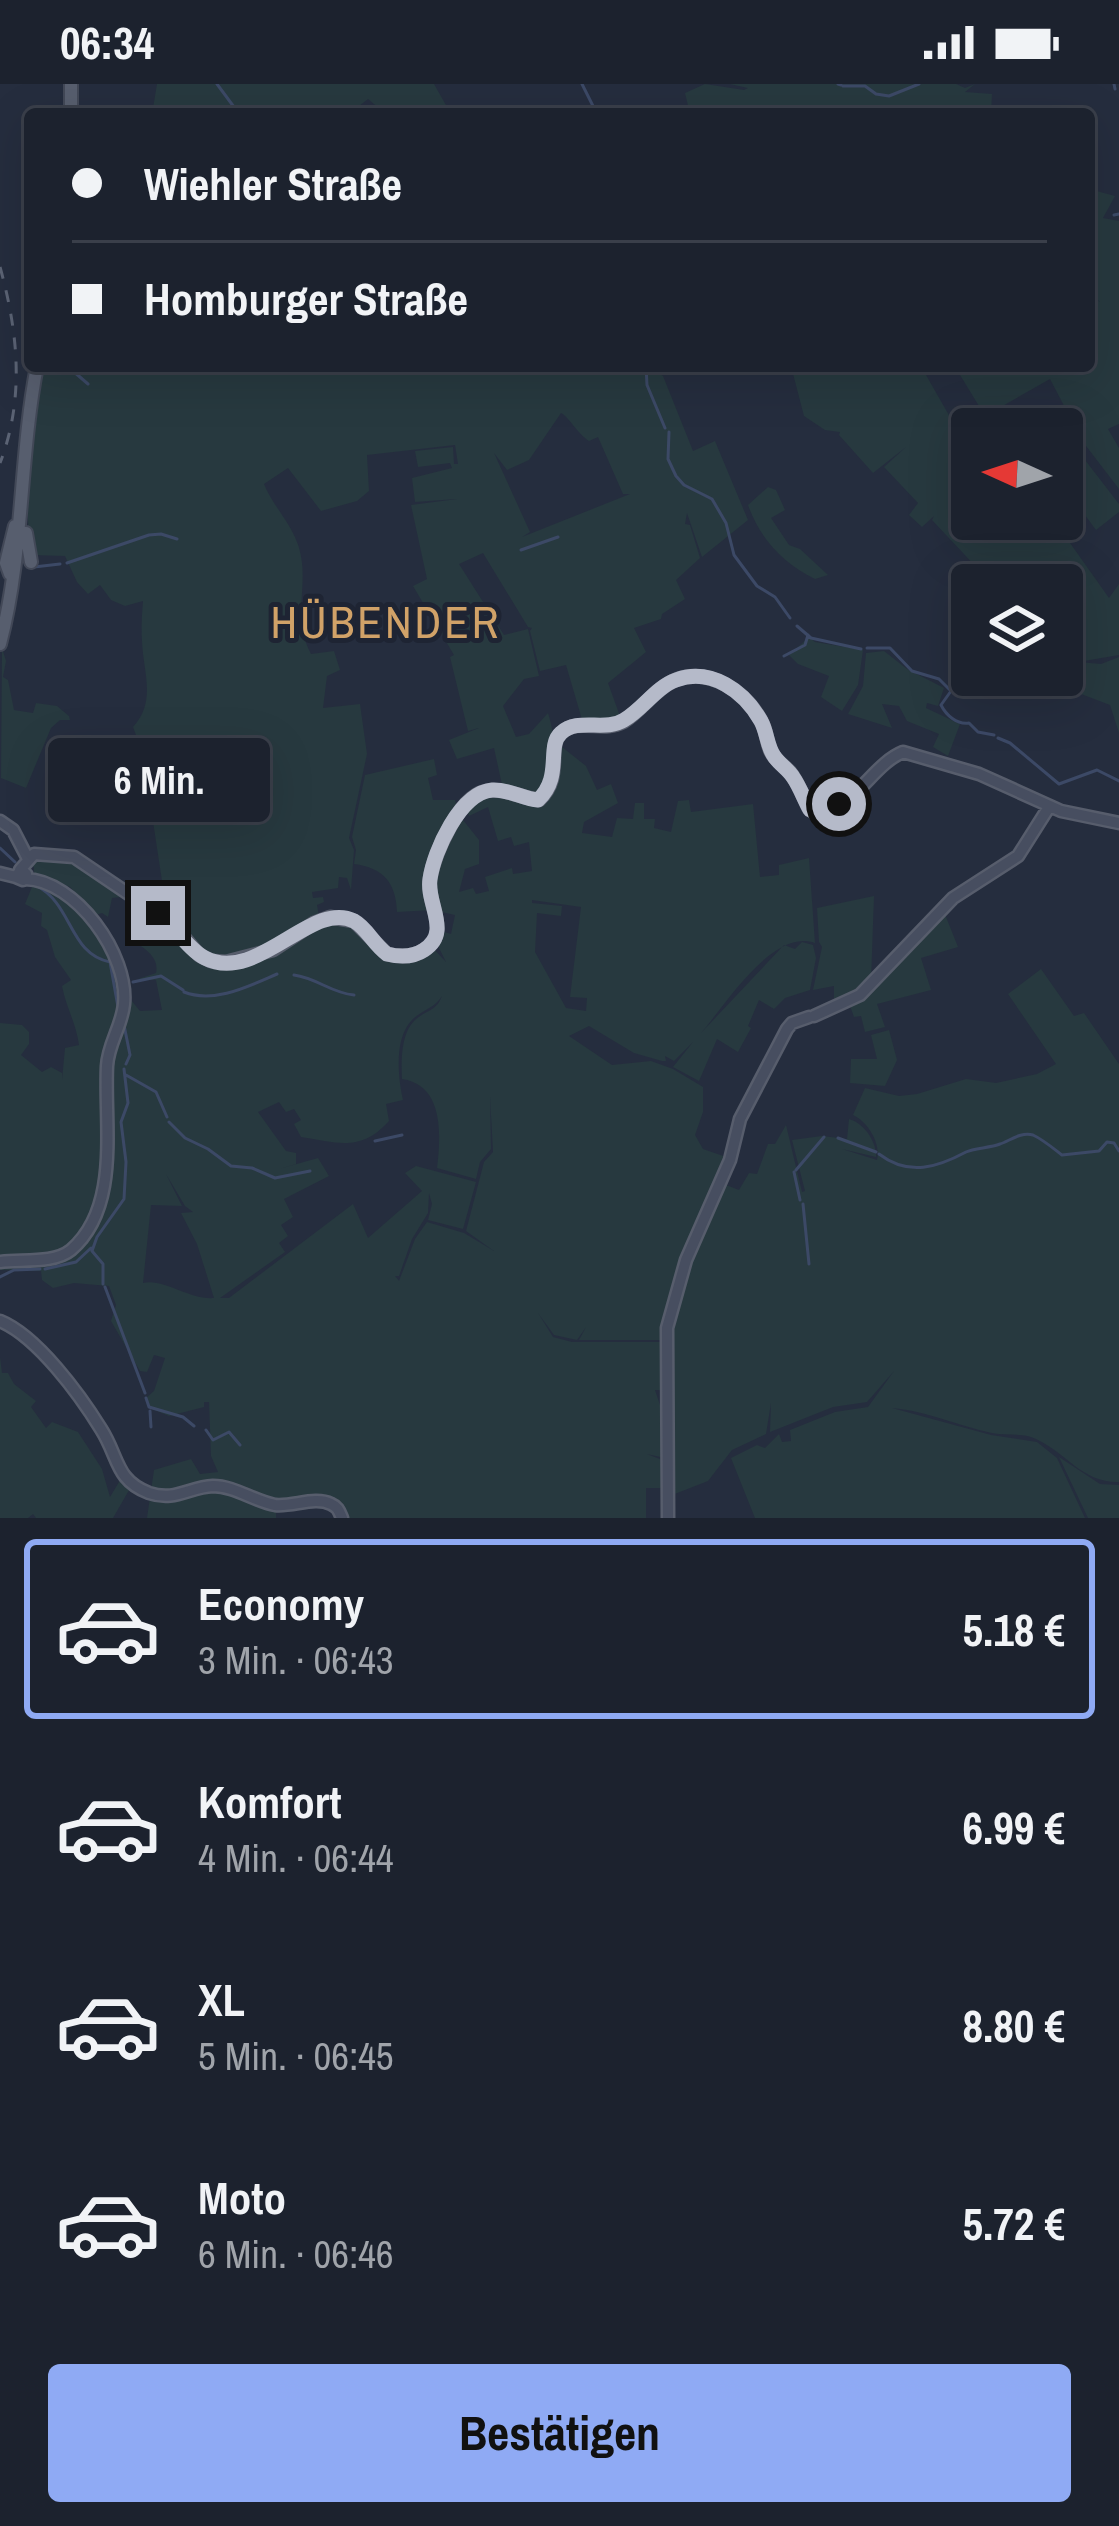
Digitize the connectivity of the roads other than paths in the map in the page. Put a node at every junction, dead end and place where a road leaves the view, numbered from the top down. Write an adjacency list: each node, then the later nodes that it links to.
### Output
1 (37, 372): 2 (main road)
2 (22, 483): 3 (main road); 3 (main road)
3 (13, 577): 4 (main road)
4 (0, 644)
5 (1049, 807): 7 (main road); 8 (main road); 14 (main road)
6 (0, 820): 8 (main road)
7 (1119, 823)
8 (24, 871): 9 (main road); 11 (main road)
9 (0, 872): 10 (main road)
10 (6, 888)
11 (0, 1262)
12 (0, 1322): 13 (main road)
13 (342, 1518)
14 (668, 1518)

